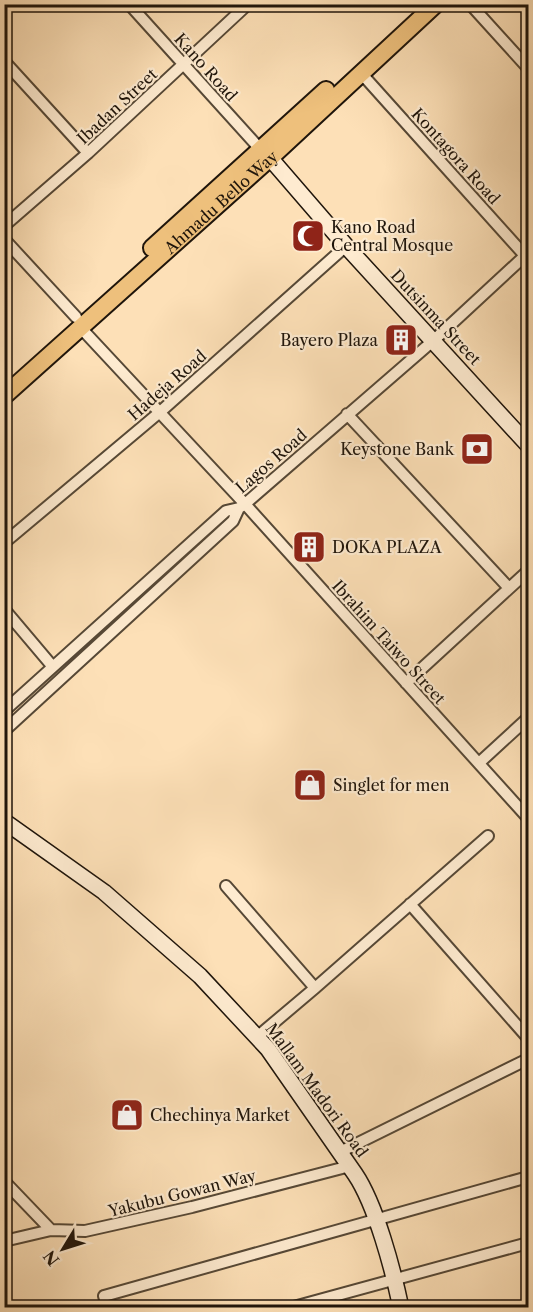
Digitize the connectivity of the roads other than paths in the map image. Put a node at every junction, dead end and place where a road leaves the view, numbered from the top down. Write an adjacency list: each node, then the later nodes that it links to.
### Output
1 (129, 4): 7 (street, Kano Road)
2 (248, 4): 7 (street, Ibadan Street)
3 (420, 4): 11 (main road, Ahmadu Bello Way)
4 (436, 4): 9 (main road, Ahmadu Bello Way)
5 (470, 4): 8 (street)
6 (4, 61): 10 (street)
7 (184, 64): 10 (street, Ibadan Street); 11 (street, Kano Road)
8 (528, 68)
9 (361, 73): 11 (main road, Ahmadu Bello Way); 15 (street, Kontagora Road)
10 (88, 153): 12 (street, Ibadan Street)
11 (265, 154): 14 (street, Dutsinma Street); 16 (main road, Ahmadu Bello Way)
12 (4, 226)
13 (4, 239): 16 (street, Ibrahim Taiwo Street)
14 (346, 246): 17 (street, Dutsinma Street); 20 (street, Hadeja Road)
15 (527, 256): 17 (street, Lagos Road)
16 (78, 322): 18 (main road, Ahmadu Bello Way); 19 (main road, Ahmadu Bello Way); 20 (street, Ibrahim Taiwo Street)
17 (434, 340): 21 (street, Lagos Road); 22 (street, Dutsinma Street)
18 (4, 382)
19 (4, 396)
20 (160, 412): 23 (street, Ibrahim Taiwo Street); 24 (street, Hadeja Road)
21 (348, 414): 23 (street, Lagos Road); 26 (street)
22 (528, 445)
23 (242, 506): 28 (street, Lagos Road); 29 (street, Ibrahim Taiwo Street); 32 (street)
24 (4, 543)
25 (528, 571): 26 (street)
26 (509, 588): 29 (street)
27 (4, 609): 28 (street)
28 (53, 667): 30 (street, Lagos Road)
29 (406, 683): 33 (street, Ibrahim Taiwo Street)
30 (4, 711)
31 (528, 718): 33 (street)
32 (4, 731)
33 (479, 763): 34 (street, Ibrahim Taiwo Street)
34 (528, 818)
35 (4, 820): 40 (street, Mallam Madori Road)
36 (488, 836): 38 (street)
37 (226, 886): 39 (street)
38 (410, 904): 39 (street); 41 (street)
39 (315, 988): 40 (street)
40 (257, 1037): 43 (street, Mallam Madori Road)
41 (528, 1038)
42 (528, 1059): 43 (street)
43 (340, 1152): 44 (street, Mallam Madori Road)
44 (350, 1166): 47 (street, Mallam Madori Road); 48 (street, Yakubu Gowan Way)
45 (528, 1177): 47 (street)
46 (4, 1181): 48 (street)
47 (375, 1219): 51 (street, Mallam Madori Road); 52 (street)
48 (51, 1230): 49 (street, Yakubu Gowan Way)
49 (4, 1241)
50 (528, 1243): 51 (street)
51 (395, 1280): 53 (street); 54 (street, Mallam Madori Road)
52 (108, 1308)
53 (290, 1308)
54 (401, 1308)

